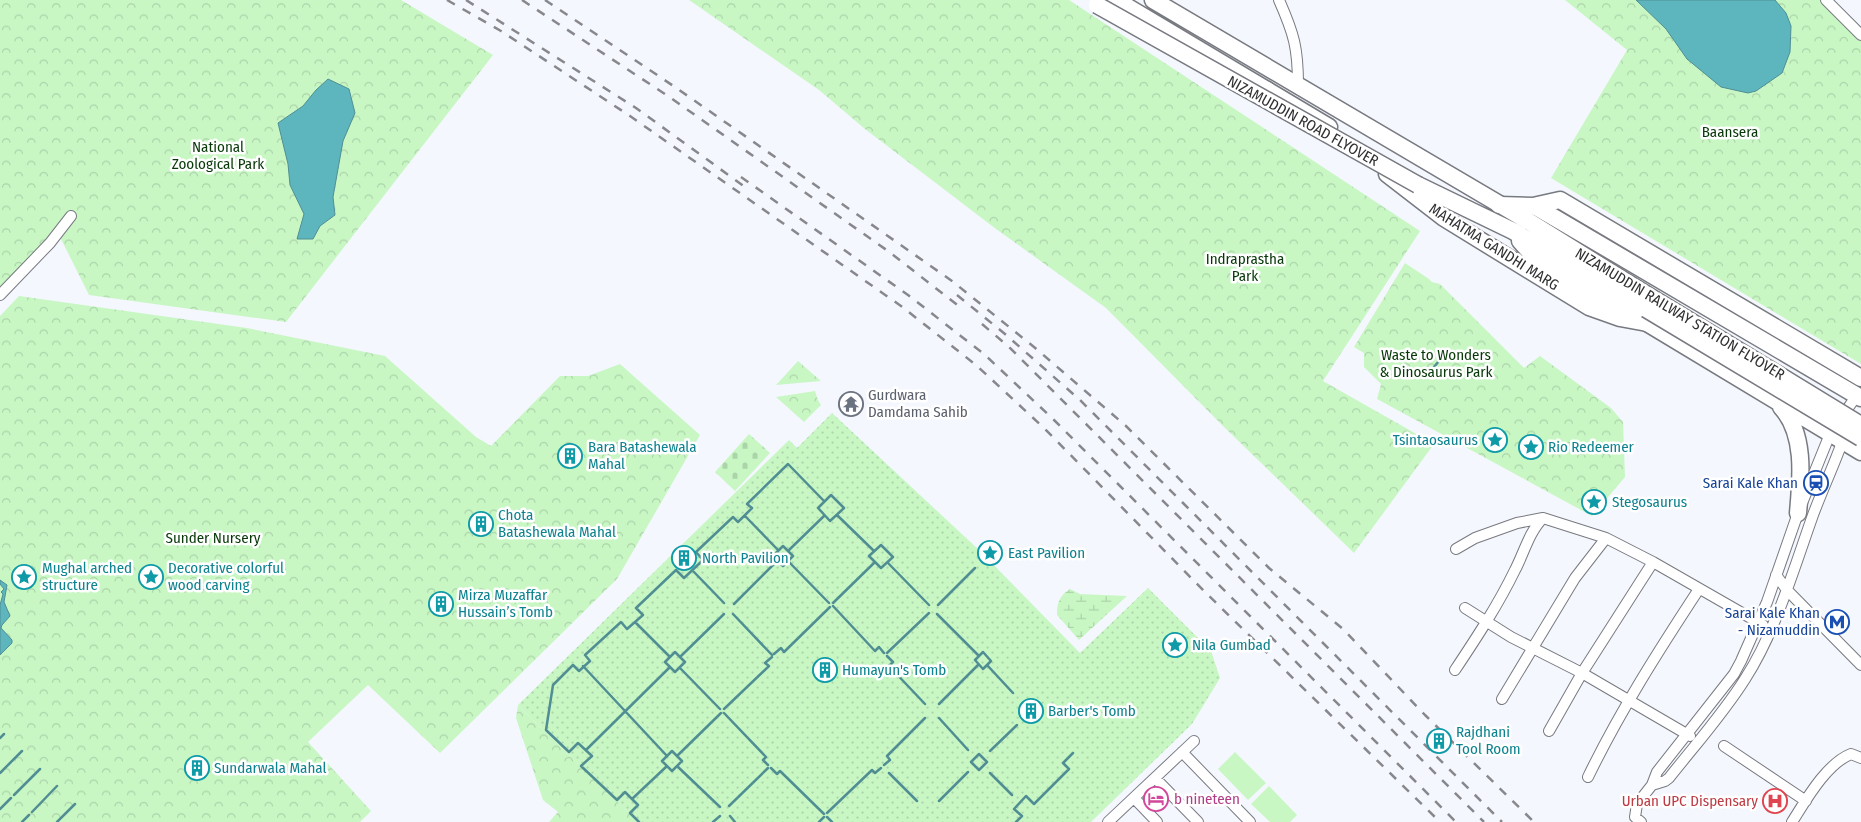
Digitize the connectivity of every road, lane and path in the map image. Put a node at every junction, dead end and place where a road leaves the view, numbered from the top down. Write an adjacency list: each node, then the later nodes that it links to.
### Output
1 (1116, 0): 16 (main road, MAHATMA GANDHI MARG)
2 (1153, 0): 7 (main road)
3 (1162, 0): 7 (main road)
4 (1278, 0): 9 (street)
5 (1827, 0): 8 (street)
6 (1092, 2): 13 (main road, NIZAMUDDIN ROAD FLYOVER, bridge)
7 (1197, 26): 9 (main road)
8 (1861, 34)
9 (1298, 85): 10 (main road)
10 (1499, 205): 11 (main road); 14 (main road, NIZAMUDDIN RAILWAY STATION FLYOVER)
11 (1533, 206): 17 (main road); 19 (main road)
12 (71, 216): 15 (street)
13 (1512, 231): 14 (main road, NIZAMUDDIN RAILWAY STATION FLYOVER); 16 (main road)
14 (1593, 269): 22 (main road, NIZAMUDDIN RAILWAY STATION FLYOVER, bridge); 24 (main road, NIZAMUDDIN RAILWAY STATION FLYOVER, bridge)
15 (0, 296)
16 (1647, 322): 18 (main road, MAHATMA GANDHI MARG)
17 (1762, 338): 18 (main road); 20 (main road)
18 (1738, 378): 21 (main road, MAHATMA GANDHI MARG)
19 (1861, 378)
20 (1859, 397): 23 (street); 23 (street)
21 (1775, 400): 23 (main road, MAHATMA GANDHI MARG); 26 (main road)
22 (1861, 425)
23 (1836, 437): 25 (main road, MAHATMA GANDHI MARG); 26 (street); 33 (street)
24 (1861, 438)
25 (1861, 452)
26 (1798, 513): 31 (street)
27 (1542, 518): 28 (street); 29 (street); 36 (street)
28 (1606, 538): 30 (street); 38 (street)
29 (1456, 548)
30 (1653, 562): 32 (street); 41 (street)
31 (1776, 575): 33 (street); 35 (street)
32 (1699, 589): 35 (street); 43 (street)
33 (1787, 590): 37 (street); 39 (street)
34 (1464, 608): 36 (street)
35 (1758, 621): 37 (street); 45 (street)
36 (1487, 622): 38 (street); 40 (street)
37 (1770, 629): 46 (street)
38 (1533, 648): 41 (street); 42 (street)
39 (1861, 665)
40 (1455, 670)
41 (1582, 673): 43 (street); 44 (street)
42 (1502, 699)
43 (1628, 700): 45 (street); 51 (street)
44 (1549, 731)
45 (1685, 734): 46 (street); 53 (street)
46 (1699, 739): 53 (street)
47 (1194, 741): 49 (street)
48 (1724, 746): 55 (street)
49 (1182, 752): 52 (street); 56 (street)
50 (1861, 758): 55 (street)
51 (1588, 777)
52 (1155, 778): 54 (street); 59 (street)
53 (1652, 785): 60 (street)
54 (1134, 798): 57 (street); 58 (street)
55 (1806, 801): 61 (street)
56 (1246, 821)
57 (1108, 822)
58 (1157, 822)
59 (1198, 822)
60 (1641, 822)
61 (1792, 822)

